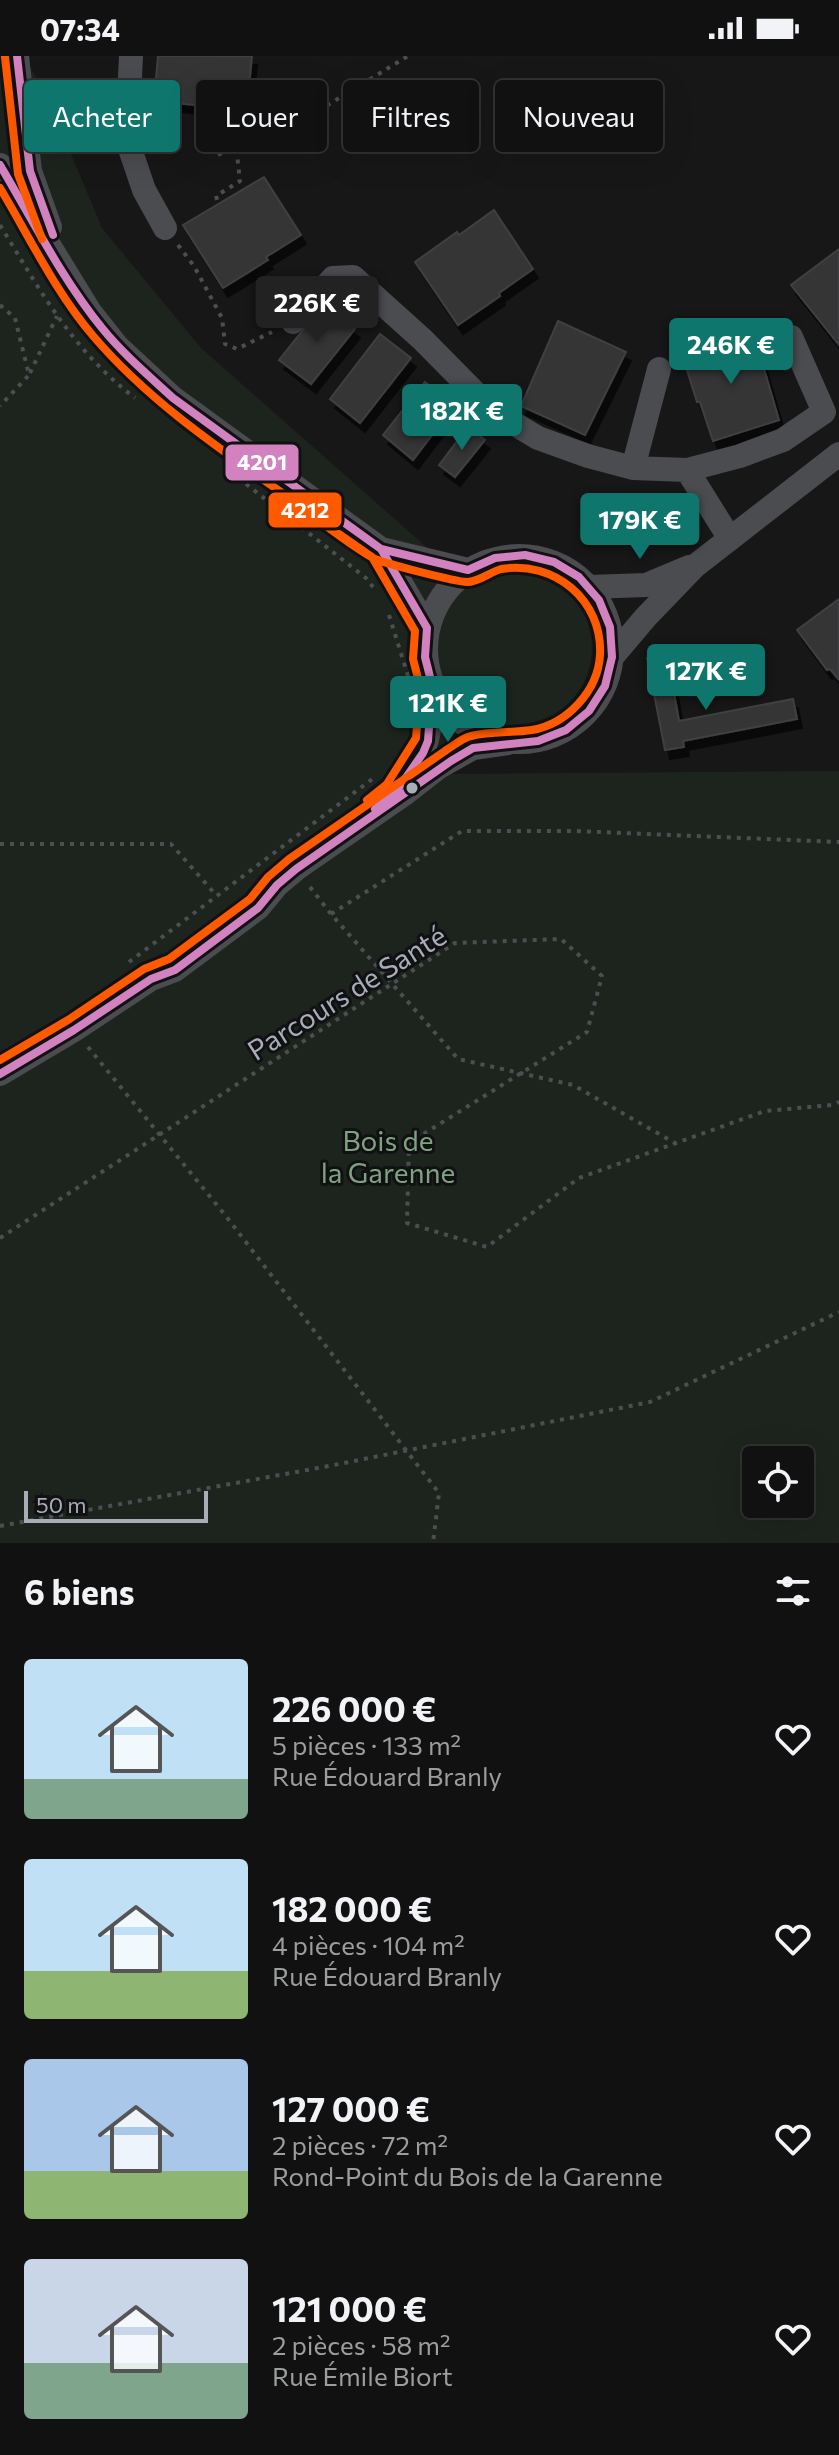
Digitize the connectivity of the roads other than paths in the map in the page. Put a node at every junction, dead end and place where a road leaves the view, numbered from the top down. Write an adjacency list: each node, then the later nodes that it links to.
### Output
1 (17, 56): 5 (street)
2 (131, 56): 4 (street)
3 (0, 165): 5 (street)
4 (165, 228)
5 (70, 282): 13 (street)
6 (293, 322): 10 (street)
7 (791, 337): 11 (street)
8 (659, 369): 10 (street)
9 (838, 456): 12 (street)
10 (633, 468): 11 (street)
11 (687, 470): 12 (street)
12 (730, 539): 14 (street)
13 (381, 549): 15 (street); 17 (street)
14 (695, 566): 16 (street); 18 (street)
15 (468, 570): 16 (street); 17 (street)
16 (589, 587): 18 (street)
17 (427, 628): 19 (street)
18 (612, 657): 20 (street)
19 (422, 686): 20 (street); 21 (street)
20 (508, 743): 21 (street)
21 (337, 840): 22 (street)
22 (0, 1074)

